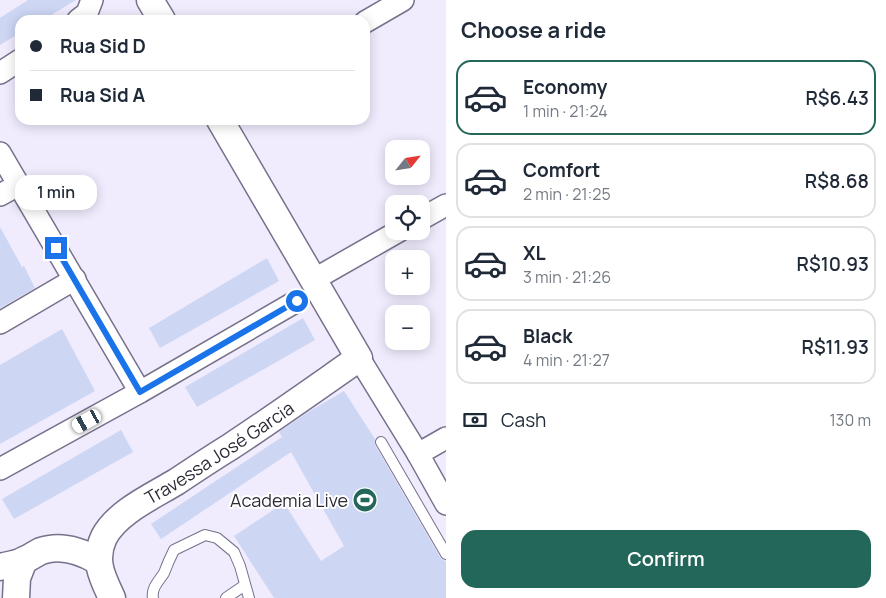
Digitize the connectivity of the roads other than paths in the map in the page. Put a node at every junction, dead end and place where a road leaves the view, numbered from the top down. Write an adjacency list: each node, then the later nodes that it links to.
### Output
1 (92, 0): 4 (street)
2 (150, 0): 5 (street)
3 (403, 0): 6 (street)
4 (84, 15)
5 (159, 15)
6 (370, 19)
7 (15, 63): 8 (street)
8 (0, 73)
9 (223, 125): 17 (street)
10 (0, 153): 11 (street)
11 (18, 185): 12 (street); 16 (street)
12 (0, 195)
13 (446, 205): 14 (street)
14 (430, 214)
15 (385, 239): 17 (street)
16 (75, 279): 19 (street); 21 (street)
17 (313, 280): 20 (street)
18 (297, 301): 21 (street)
19 (0, 323)
20 (359, 358): 24 (street); 28 (street, Travessa José Garcia)
21 (140, 392): 25 (street)
22 (446, 438): 24 (street)
23 (381, 442): 27 (lane)
24 (418, 454): 26 (street)
25 (0, 469)
26 (446, 504)
27 (446, 554)
28 (98, 561): 29 (street); 32 (street)
29 (12, 564): 31 (street)
30 (245, 585): 33 (lane); 34 (lane); 35 (lane)
31 (16, 598)
32 (112, 598)
33 (153, 598)
34 (226, 598)
35 (249, 598)

